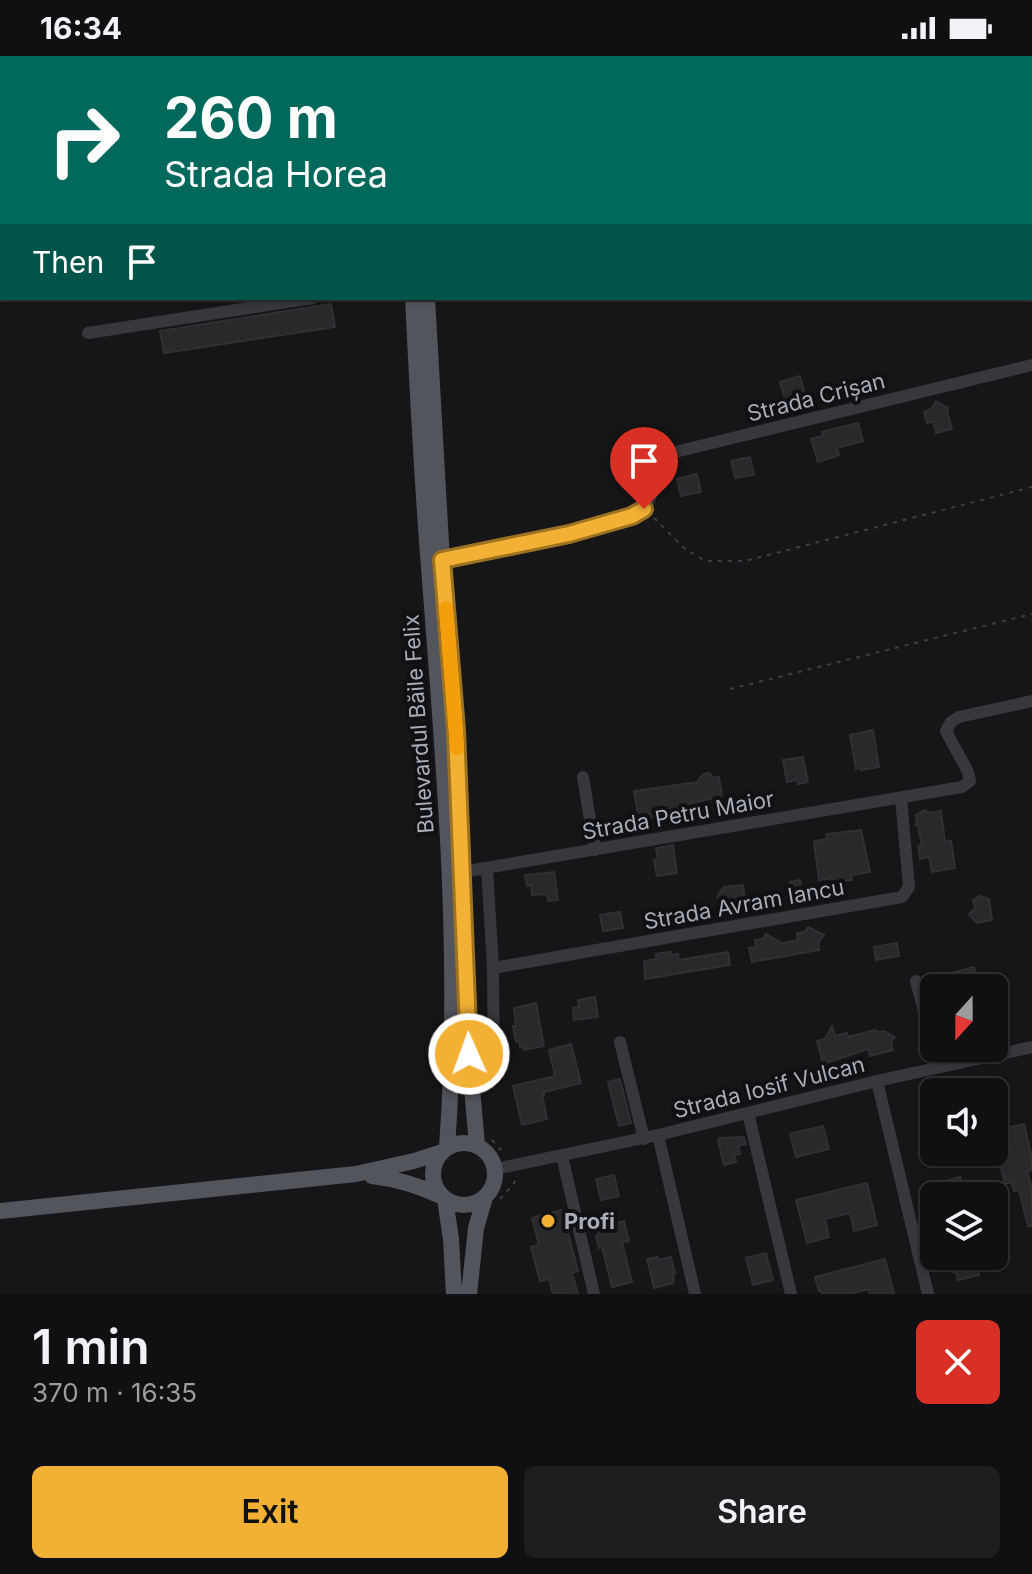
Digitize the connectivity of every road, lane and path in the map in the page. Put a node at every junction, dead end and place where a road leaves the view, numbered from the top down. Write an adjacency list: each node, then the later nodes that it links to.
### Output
1 (300, 300): 4 (street)
2 (413, 300): 28 (main road, Bulevardul Băile Felix)
3 (427, 300): 8 (main road, Bulevardul Băile Felix)
4 (88, 333)
5 (1032, 365): 7 (street, Strada Crișan)
6 (1032, 487): 7 (path)
7 (644, 509): 8 (street)
8 (442, 560): 16 (main road, Bulevardul Băile Felix)
9 (1032, 614): 10 (path)
10 (730, 689)
11 (1032, 701): 13 (street, Strada Petru Maior)
12 (583, 777): 14 (street)
13 (901, 798): 14 (street, Strada Petru Maior); 17 (street, Strada Avram Iancu)
14 (595, 850): 15 (street, Strada Petru Maior)
15 (487, 868): 16 (street, Strada Petru Maior); 17 (street)
16 (462, 872): 27 (main road, Bulevardul Băile Felix)
17 (493, 968): 22 (street)
18 (916, 981): 21 (street)
19 (620, 1042): 26 (street)
20 (1032, 1047): 21 (street, Strada Iosif Vulcan)
21 (939, 1067): 23 (street, Strada Iosif Vulcan)
22 (494, 1074)
23 (877, 1081): 24 (street, Strada Iosif Vulcan); 40 (street)
24 (748, 1113): 25 (street, Strada Iosif Vulcan); 39 (street)
25 (658, 1135): 26 (street, Strada Iosif Vulcan); 38 (street)
26 (644, 1139): 29 (street, Strada Iosif Vulcan)
27 (477, 1145): 28 (main road); 30 (main road)
28 (445, 1150): 31 (main road); 33 (main road)
29 (562, 1156): 30 (street, Strada Iosif Vulcan); 37 (street)
30 (495, 1169): 32 (main road)
31 (356, 1174): 33 (main road); 34 (main road)
32 (485, 1197): 33 (main road); 36 (main road)
33 (444, 1198): 35 (main road)
34 (0, 1211)
35 (454, 1294)
36 (469, 1294)
37 (594, 1294)
38 (695, 1294)
39 (791, 1294)
40 (928, 1294)

